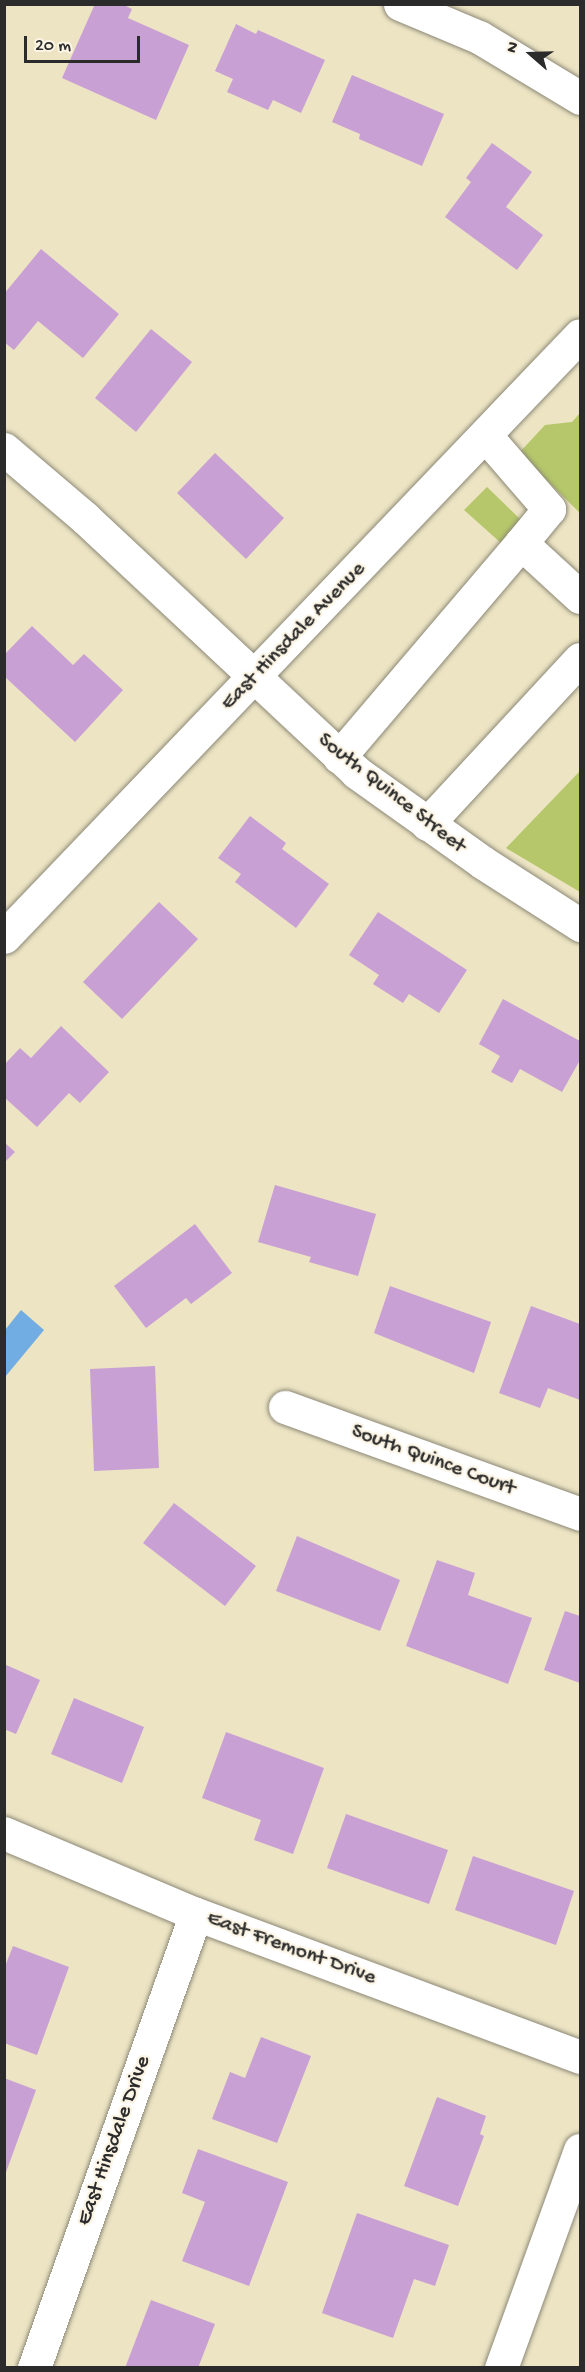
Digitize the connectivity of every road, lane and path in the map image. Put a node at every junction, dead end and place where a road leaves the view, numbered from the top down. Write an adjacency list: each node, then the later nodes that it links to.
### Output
1 (400, 4): 2 (street)
2 (580, 98)
3 (580, 335): 4 (street, East Hinsdale Avenue)
4 (485, 435): 6 (street); 9 (street, East Hinsdale Avenue)
5 (4, 448): 9 (street, South Quince Street)
6 (521, 543): 7 (street); 10 (street)
7 (580, 597)
8 (580, 659): 11 (street)
9 (253, 680): 10 (street, South Quince Street); 13 (street, East Hinsdale Avenue)
10 (339, 757): 11 (street, South Quince Street)
11 (427, 824): 12 (street, South Quince Street)
12 (580, 925)
13 (4, 937)
14 (285, 1407): 15 (street, South Quince Court)
15 (580, 1514)
16 (4, 1833): 17 (street, East Fremont Drive)
17 (196, 1914): 18 (street, East Fremont Drive); 20 (street, East Hinsdale Drive)
18 (580, 2057)
19 (580, 2150): 21 (street)
20 (34, 2367)
21 (501, 2367)

